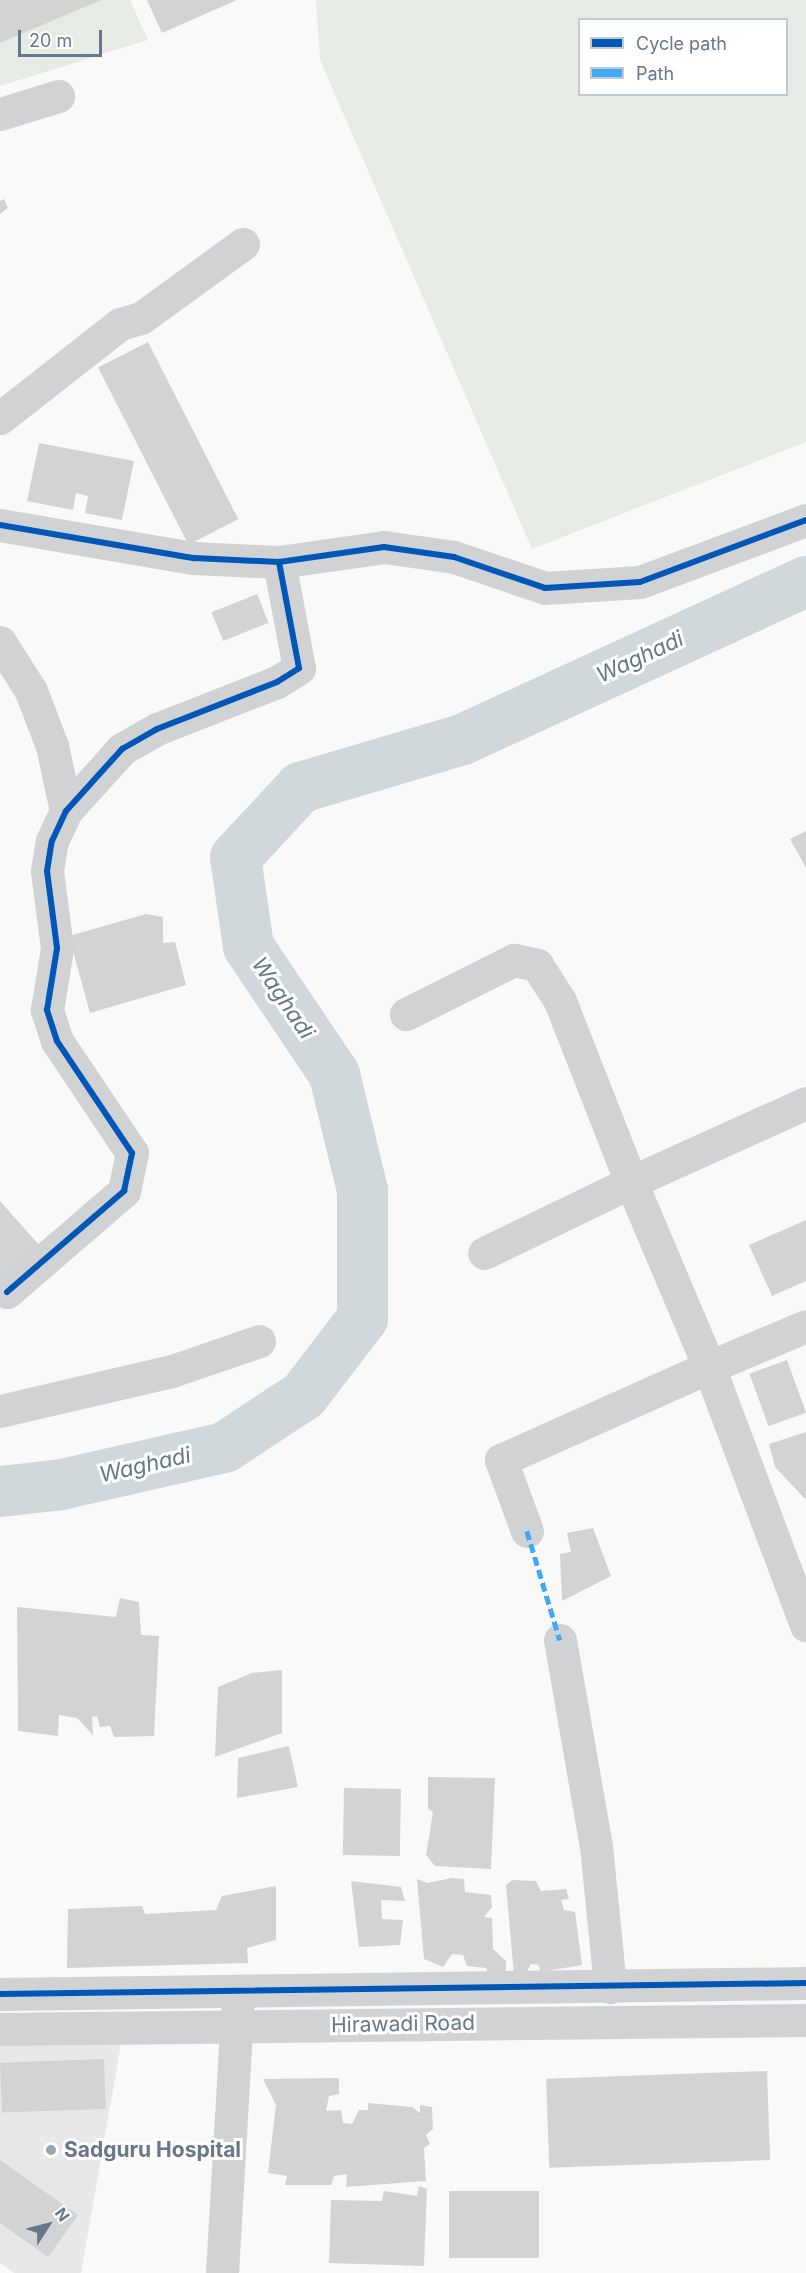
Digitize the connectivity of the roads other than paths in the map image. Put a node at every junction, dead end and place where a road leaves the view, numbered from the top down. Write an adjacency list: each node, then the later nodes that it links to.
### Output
1 (58, 96): 2 (street)
2 (0, 114)
3 (243, 243): 4 (street)
4 (0, 418)
5 (806, 520): 7 (street)
6 (0, 525): 7 (street)
7 (279, 562): 9 (street)
8 (0, 642): 9 (street)
9 (66, 811): 14 (street)
10 (406, 1014): 12 (street)
11 (806, 1103): 12 (street)
12 (631, 1182): 13 (street); 17 (street)
13 (484, 1253)
14 (7, 1292)
15 (806, 1326): 17 (street)
16 (259, 1341): 18 (street)
17 (709, 1366): 19 (street); 20 (street)
18 (0, 1411)
19 (527, 1531)
20 (806, 1625)
21 (560, 1640): 23 (street)
22 (806, 1983): 23 (street)
23 (610, 1987): 24 (street)
24 (238, 1993): 25 (street); 27 (street)
25 (0, 1994)
26 (806, 2019): 27 (street, Hirawadi Road)
27 (238, 2026): 28 (street, Hirawadi Road); 29 (street)
28 (0, 2029)
29 (222, 2273)

